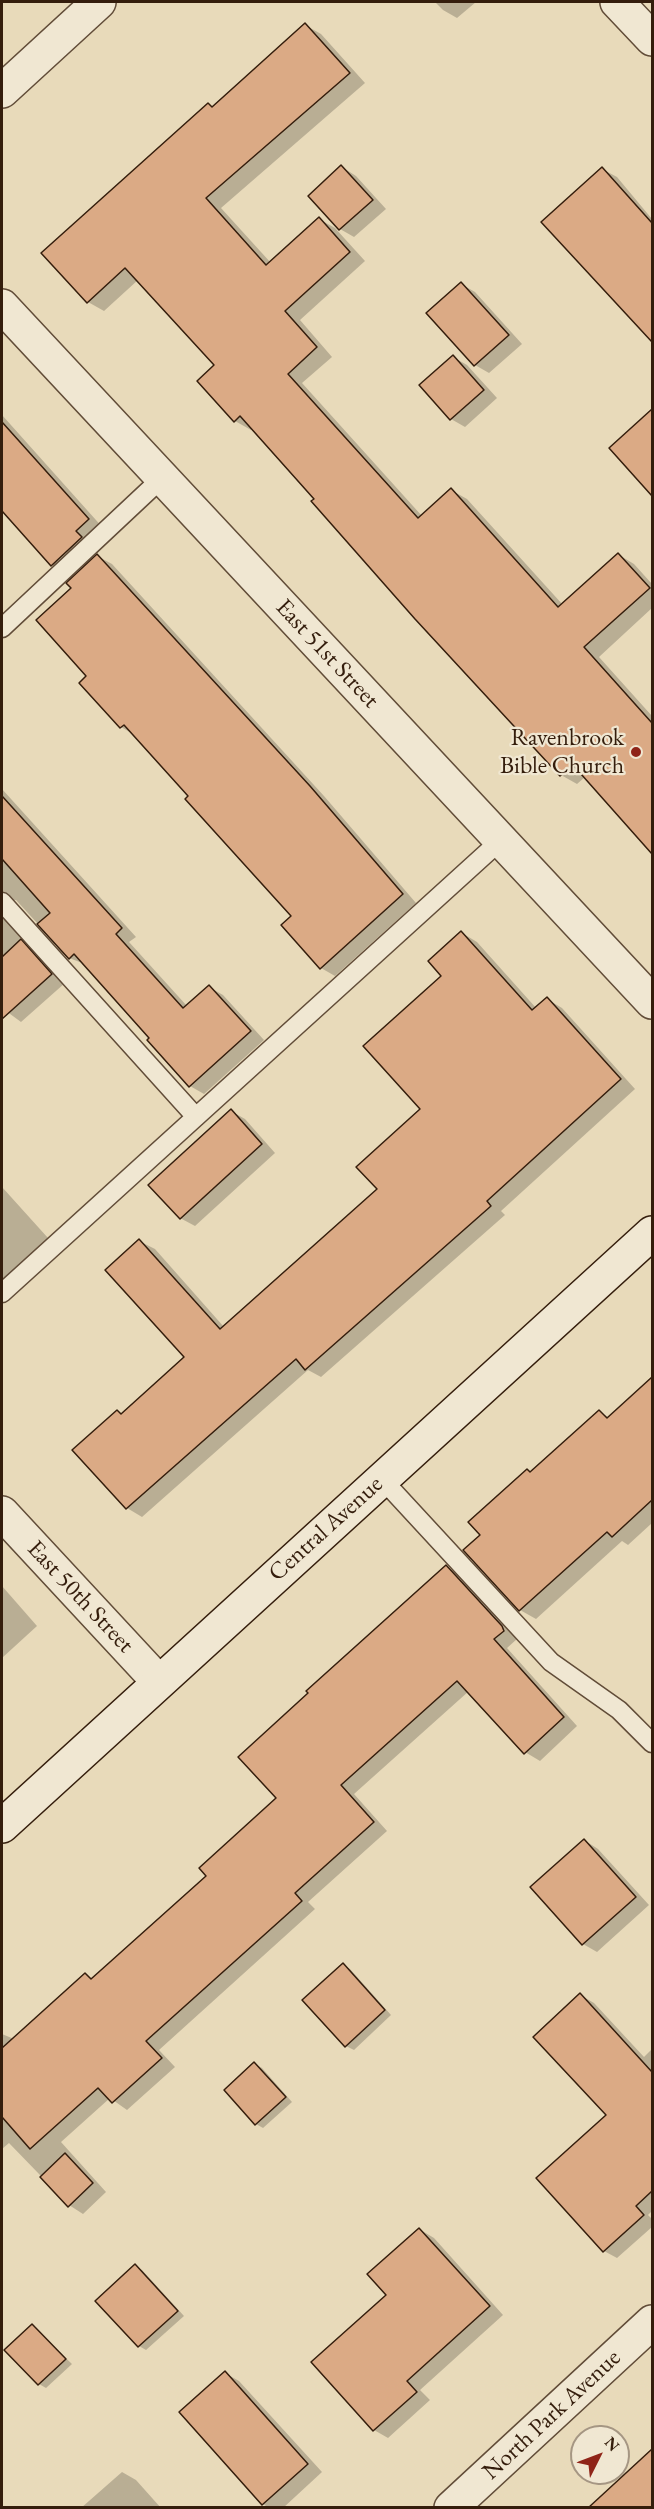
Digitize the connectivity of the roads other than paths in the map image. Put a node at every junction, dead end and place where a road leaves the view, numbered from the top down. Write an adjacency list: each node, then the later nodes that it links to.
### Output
1 (99, 2): 4 (street)
2 (617, 2): 3 (street)
3 (652, 39)
4 (2, 91)
5 (2, 306): 6 (street, East 51st Street)
6 (162, 478): 7 (lane); 8 (street, East 51st Street)
7 (2, 628)
8 (501, 840): 10 (street, East 51st Street); 11 (lane)
9 (2, 902): 11 (lane)
10 (652, 1002)
11 (196, 1117): 13 (lane)
12 (652, 1233): 14 (street, Central Avenue)
13 (2, 1293)
14 (382, 1479): 16 (street, Central Avenue); 17 (lane)
15 (2, 1513): 16 (street, East 50th Street)
16 (158, 1681): 18 (street, Central Avenue)
17 (652, 1743)
18 (2, 1826)
19 (652, 2322): 20 (street, North Park Avenue)
20 (451, 2508)

